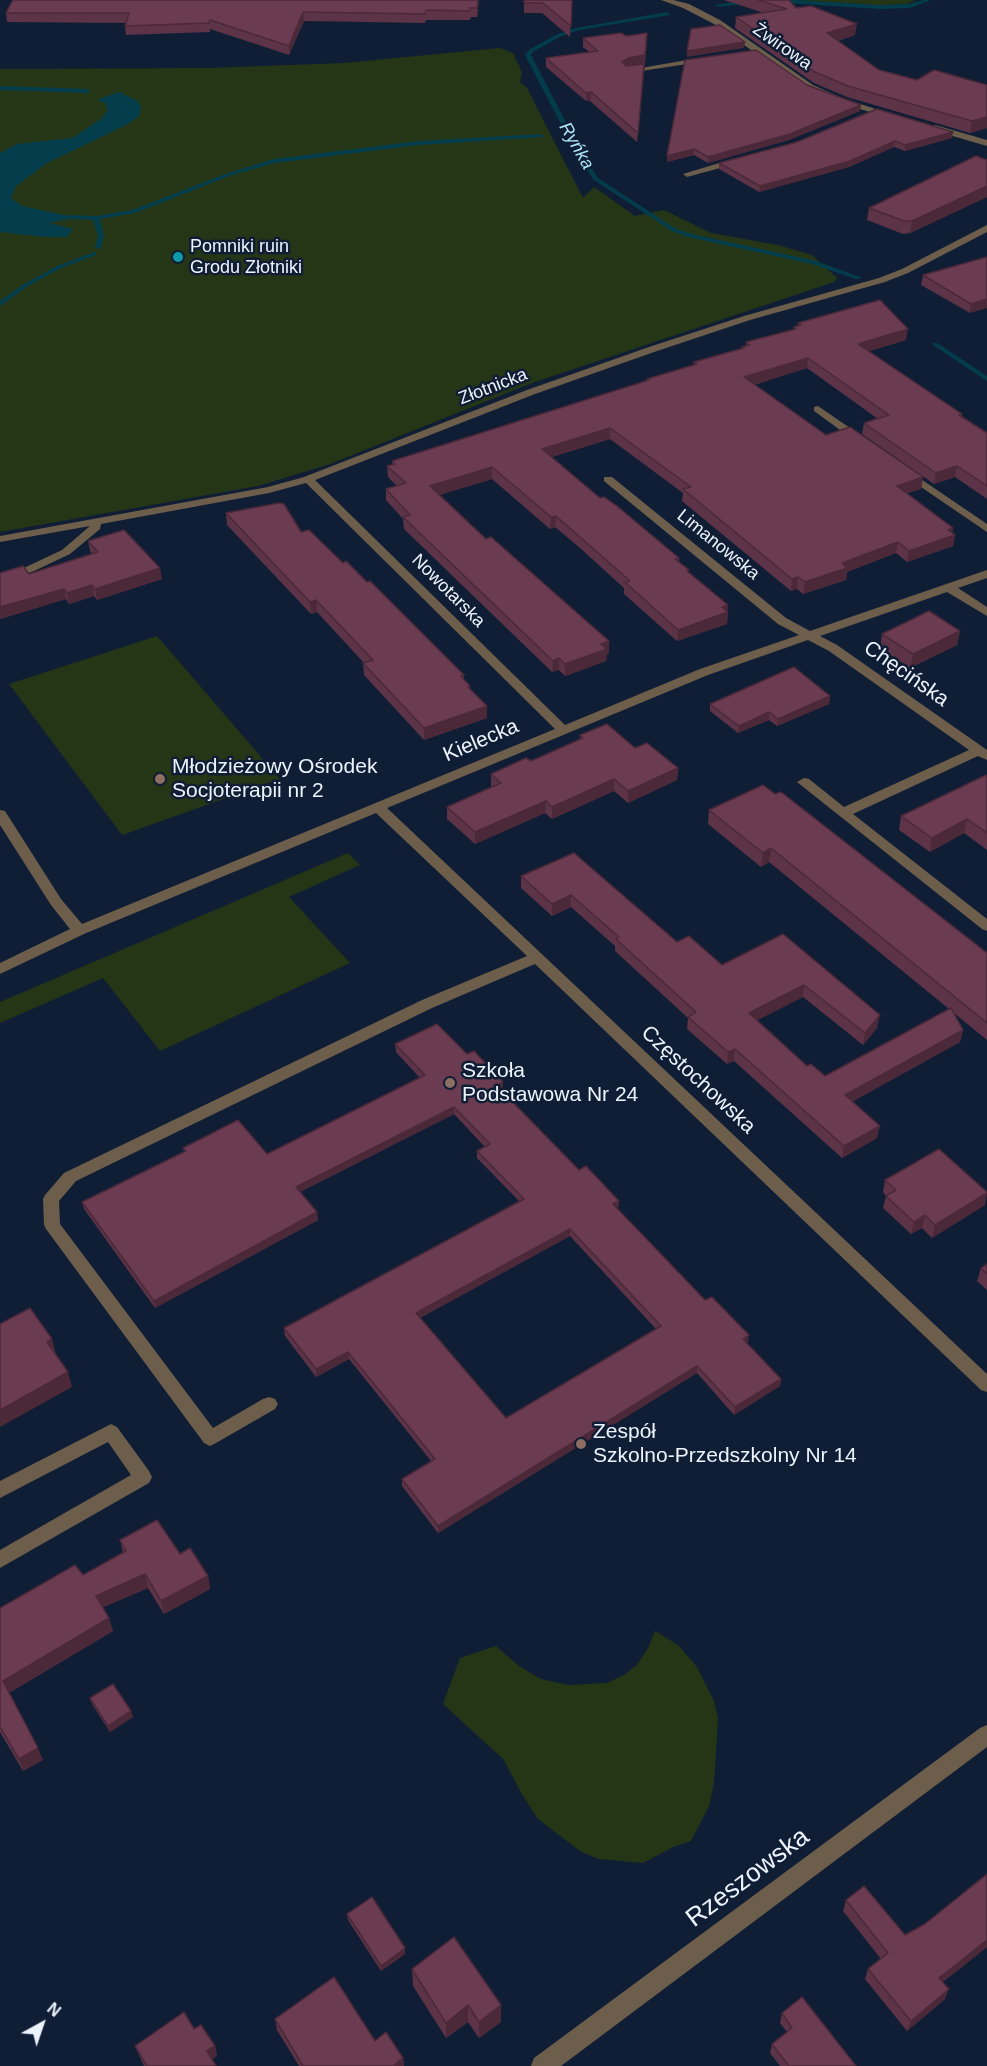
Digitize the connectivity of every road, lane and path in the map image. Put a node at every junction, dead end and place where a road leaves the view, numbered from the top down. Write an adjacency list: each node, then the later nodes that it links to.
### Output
1 (665, 0): 2 (street, Żwirowa)
2 (758, 50): 3 (street); 6 (street, Żwirowa)
3 (747, 52)
4 (716, 57): 5 (street)
5 (628, 71)
6 (874, 111): 7 (street); 8 (street, Żwirowa)
7 (859, 117)
8 (897, 117)
9 (931, 127): 10 (street)
10 (987, 143)
11 (748, 157): 12 (street)
12 (687, 174)
13 (987, 228): 17 (street, Złotnicka)
14 (818, 410): 15 (street)
15 (867, 445)
16 (895, 464): 20 (street)
17 (308, 479): 19 (street, Złotnicka); 27 (street, Nowotarska)
18 (608, 479): 26 (street, Limanowska)
19 (94, 522): 21 (street, Złotnicka); 23 (street)
20 (987, 529)
21 (0, 539)
22 (987, 574): 24 (street, Kielecka)
23 (0, 578)
24 (948, 587): 25 (street); 26 (street, Kielecka)
25 (987, 612)
26 (807, 636): 27 (street, Kielecka); 28 (street, Chęcińska)
27 (562, 729): 30 (street, Kielecka)
28 (983, 753): 31 (street, Chęcińska)
29 (804, 782): 31 (street)
30 (378, 807): 34 (street, Kielecka); 35 (street, Częstochowska)
31 (843, 813): 33 (street)
32 (0, 814): 34 (street)
33 (987, 926)
34 (80, 931): 36 (street, Kielecka)
35 (536, 958): 37 (street, Częstochowska); 38 (street)
36 (0, 969)
37 (987, 1385)
38 (269, 1404)
39 (0, 1490): 40 (street)
40 (0, 1560)
41 (987, 1735): 42 (street, Rzeszowska)
42 (542, 2066)

